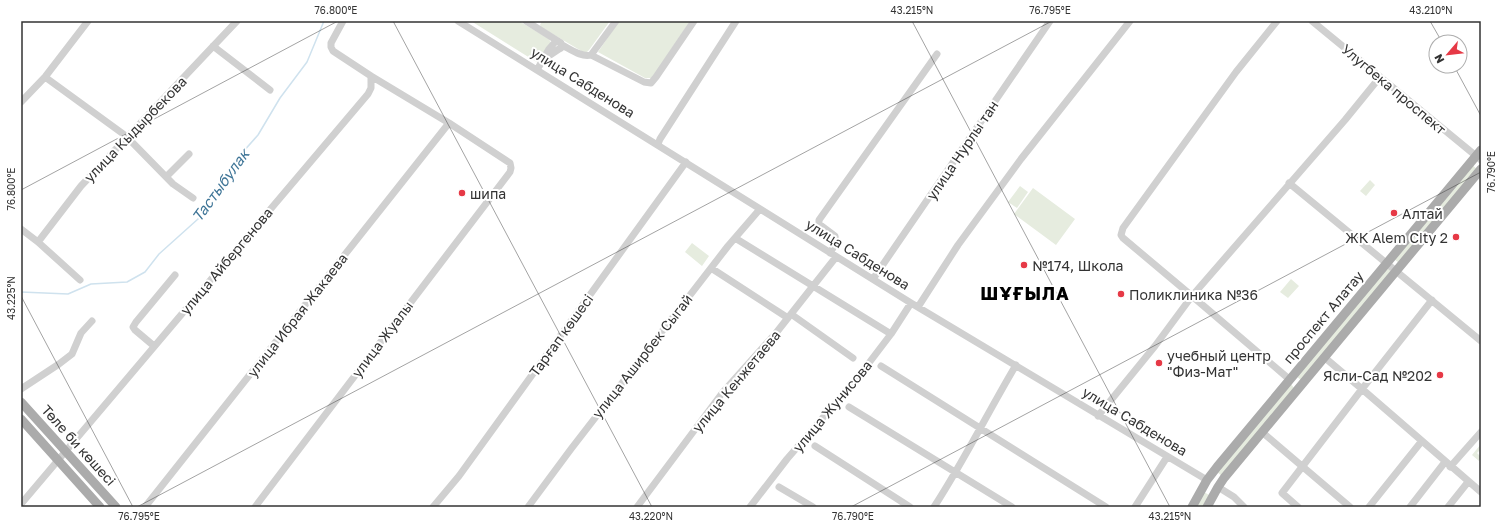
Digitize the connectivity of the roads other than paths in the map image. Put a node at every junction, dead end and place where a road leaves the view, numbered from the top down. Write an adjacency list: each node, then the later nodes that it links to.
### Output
1 (88, 21): 20 (street)
2 (236, 21): 15 (street, улица Кыдырбекова)
3 (343, 21): 19 (street)
4 (458, 21): 18 (street, улица Сабденова)
5 (526, 21): 13 (street)
6 (616, 21): 16 (street)
7 (694, 21): 16 (street)
8 (736, 21): 26 (street)
9 (1050, 21): 43 (street, улица Нурлы тан)
10 (1130, 21): 48 (street, улица Жунисова)
11 (1277, 21): 46 (street)
12 (1312, 21): 21 (street, Улугбека проспект)
13 (535, 23): 14 (street)
14 (559, 43): 16 (street); 18 (street)
15 (213, 46): 22 (street); 25 (street, улица Кыдырбекова)
16 (591, 54)
17 (937, 54): 38 (street, улица Кенжетаева)
18 (537, 70): 26 (street, улица Сабденова)
19 (371, 76): 24 (street); 53 (street, улица Айбергенова)
20 (45, 77): 23 (street); 25 (street)
21 (1380, 77): 28 (street, Улугбека проспект); 32 (street)
22 (270, 90)
23 (21, 102)
24 (449, 123): 85 (street, улица Ибрая Жакаева); 86 (street, улица Жуалы)
25 (126, 136): 31 (street); 37 (street, улица Кыдырбекова)
26 (658, 144): 29 (street, улица Сабденова)
27 (189, 154): 31 (street)
28 (1479, 156): 39 (main road, проспект Алатау)
29 (686, 162): 34 (street, улица Сабденова); 87 (street, Тарғап көшесі)
30 (1481, 169): 41 (main road, проспект Алатау)
31 (167, 176): 33 (street)
32 (1289, 183): 39 (street); 46 (street)
33 (193, 198)
34 (760, 209): 36 (street, улица Аширбек Сыгай); 38 (street, улица Сабденова)
35 (21, 229): 37 (street)
36 (735, 238): 40 (street, улица Аширбек Сыгай); 45 (street)
37 (38, 242): 44 (street)
38 (833, 255): 43 (street, улица Сабденова); 45 (street, улица Кенжетаева)
39 (1387, 263): 41 (street); 58 (main road, проспект Алатау)
40 (711, 268): 49 (street); 88 (street, улица Аширбек Сыгай)
41 (1396, 271): 47 (street); 54 (main road, проспект Алатау)
42 (175, 275): 53 (street)
43 (873, 279): 48 (street, улица Сабденова)
44 (80, 280)
45 (813, 285): 49 (street, улица Кенжетаева); 51 (street)
46 (1192, 296): 58 (street); 64 (street)
47 (1432, 300): 52 (street); 61 (street)
48 (915, 305): 51 (street, улица Жунисова); 56 (street, улица Сабденова)
49 (789, 316): 55 (street); 89 (street, улица Кенжетаева)
50 (92, 321): 60 (street)
51 (891, 334): 90 (street, улица Жунисова)
52 (1481, 341)
53 (154, 346): 71 (street, улица Айбергенова)
54 (1324, 357): 59 (main road, проспект Алатау); 61 (street)
55 (853, 358)
56 (1016, 365): 64 (street, улица Сабденова); 66 (street)
57 (881, 366): 66 (street)
58 (1289, 379): 59 (main road); 77 (main road, проспект Алатау)
59 (1299, 387): 67 (main road, проспект Алатау)
60 (21, 388)
61 (1362, 389): 69 (street); 75 (street)
62 (21, 402): 71 (main road, Төле би көшесі)
63 (849, 407): 76 (street)
64 (1098, 416): 72 (street, улица Сабденова)
65 (21, 419): 73 (main road, Төле би көшесі)
66 (981, 428): 76 (street); 95 (street)
67 (1262, 432): 75 (street); 80 (main road, проспект Алатау)
68 (1481, 432): 74 (street)
69 (1421, 442): 74 (street); 102 (street)
70 (815, 446): 92 (street)
71 (65, 451): 73 (street, улица Айбергенова); 84 (main road, Төле би көшесі)
72 (1168, 457): 77 (street, улица Сабденова); 96 (street)
73 (58, 460): 82 (street, улица Айбергенова); 83 (main road, Төле би көшесі)
74 (1448, 465): 78 (street); 103 (street)
75 (1302, 466): 100 (street); 101 (street)
76 (956, 473): 93 (street); 94 (street)
77 (1207, 480): 80 (main road, улица Сабденова); 97 (main road, проспект Алатау)
78 (1468, 482): 81 (street); 104 (street)
79 (779, 487): 91 (street)
80 (1218, 487): 98 (main road, проспект Алатау); 99 (street, улица Сабденова)
81 (1481, 492)
82 (21, 504)
83 (100, 507)
84 (116, 507)
85 (145, 507)
86 (255, 507)
87 (433, 507)
88 (528, 507)
89 (637, 507)
90 (750, 507)
91 (813, 507)
92 (910, 507)
93 (934, 507)
94 (1012, 507)
95 (1106, 507)
96 (1135, 507)
97 (1192, 507)
98 (1207, 507)
99 (1244, 507)
100 (1298, 507)
101 (1350, 507)
102 (1368, 507)
103 (1410, 507)
104 (1448, 507)

